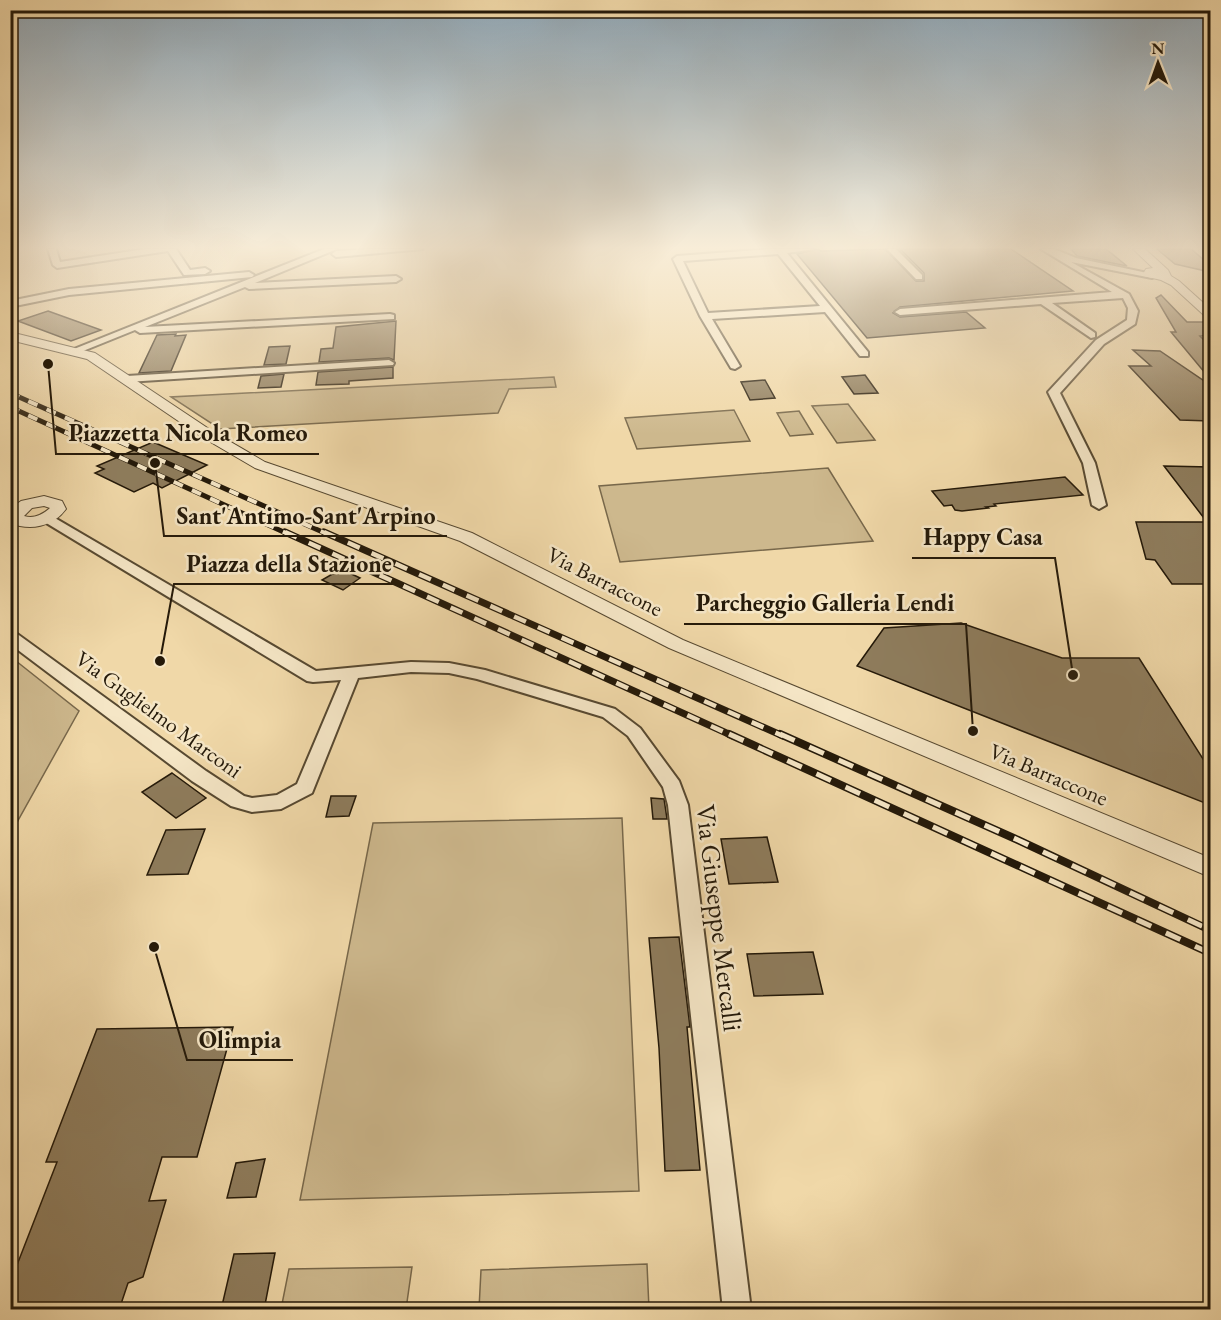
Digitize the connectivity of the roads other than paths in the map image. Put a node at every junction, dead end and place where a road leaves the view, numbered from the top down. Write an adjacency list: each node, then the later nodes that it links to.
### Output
1 (175, 311): 11 (street)
2 (702, 311): 9 (street)
3 (799, 311): 9 (street)
4 (828, 311): 15 (street)
5 (917, 311): 8 (street)
6 (1057, 311): 12 (street)
7 (1133, 311): 21 (street)
8 (900, 312)
9 (705, 316): 17 (street)
10 (390, 317): 11 (street)
11 (126, 330): 14 (street)
12 (1091, 334)
13 (10, 336): 14 (street)
14 (83, 353): 18 (street, Via Barraccone)
15 (864, 354)
16 (389, 363): 18 (street)
17 (735, 366)
18 (127, 379): 26 (street, Via Barraccone)
19 (10, 495): 20 (street)
20 (27, 504): 22 (street); 23 (street)
21 (1099, 505)
22 (48, 518): 23 (street); 25 (street, Via Giuseppe Mercalli)
23 (15, 523)
24 (10, 636): 25 (street, Via Guglielmo Marconi)
25 (352, 673): 27 (street, Via Giuseppe Mercalli)
26 (1210, 868)
27 (737, 1310)

